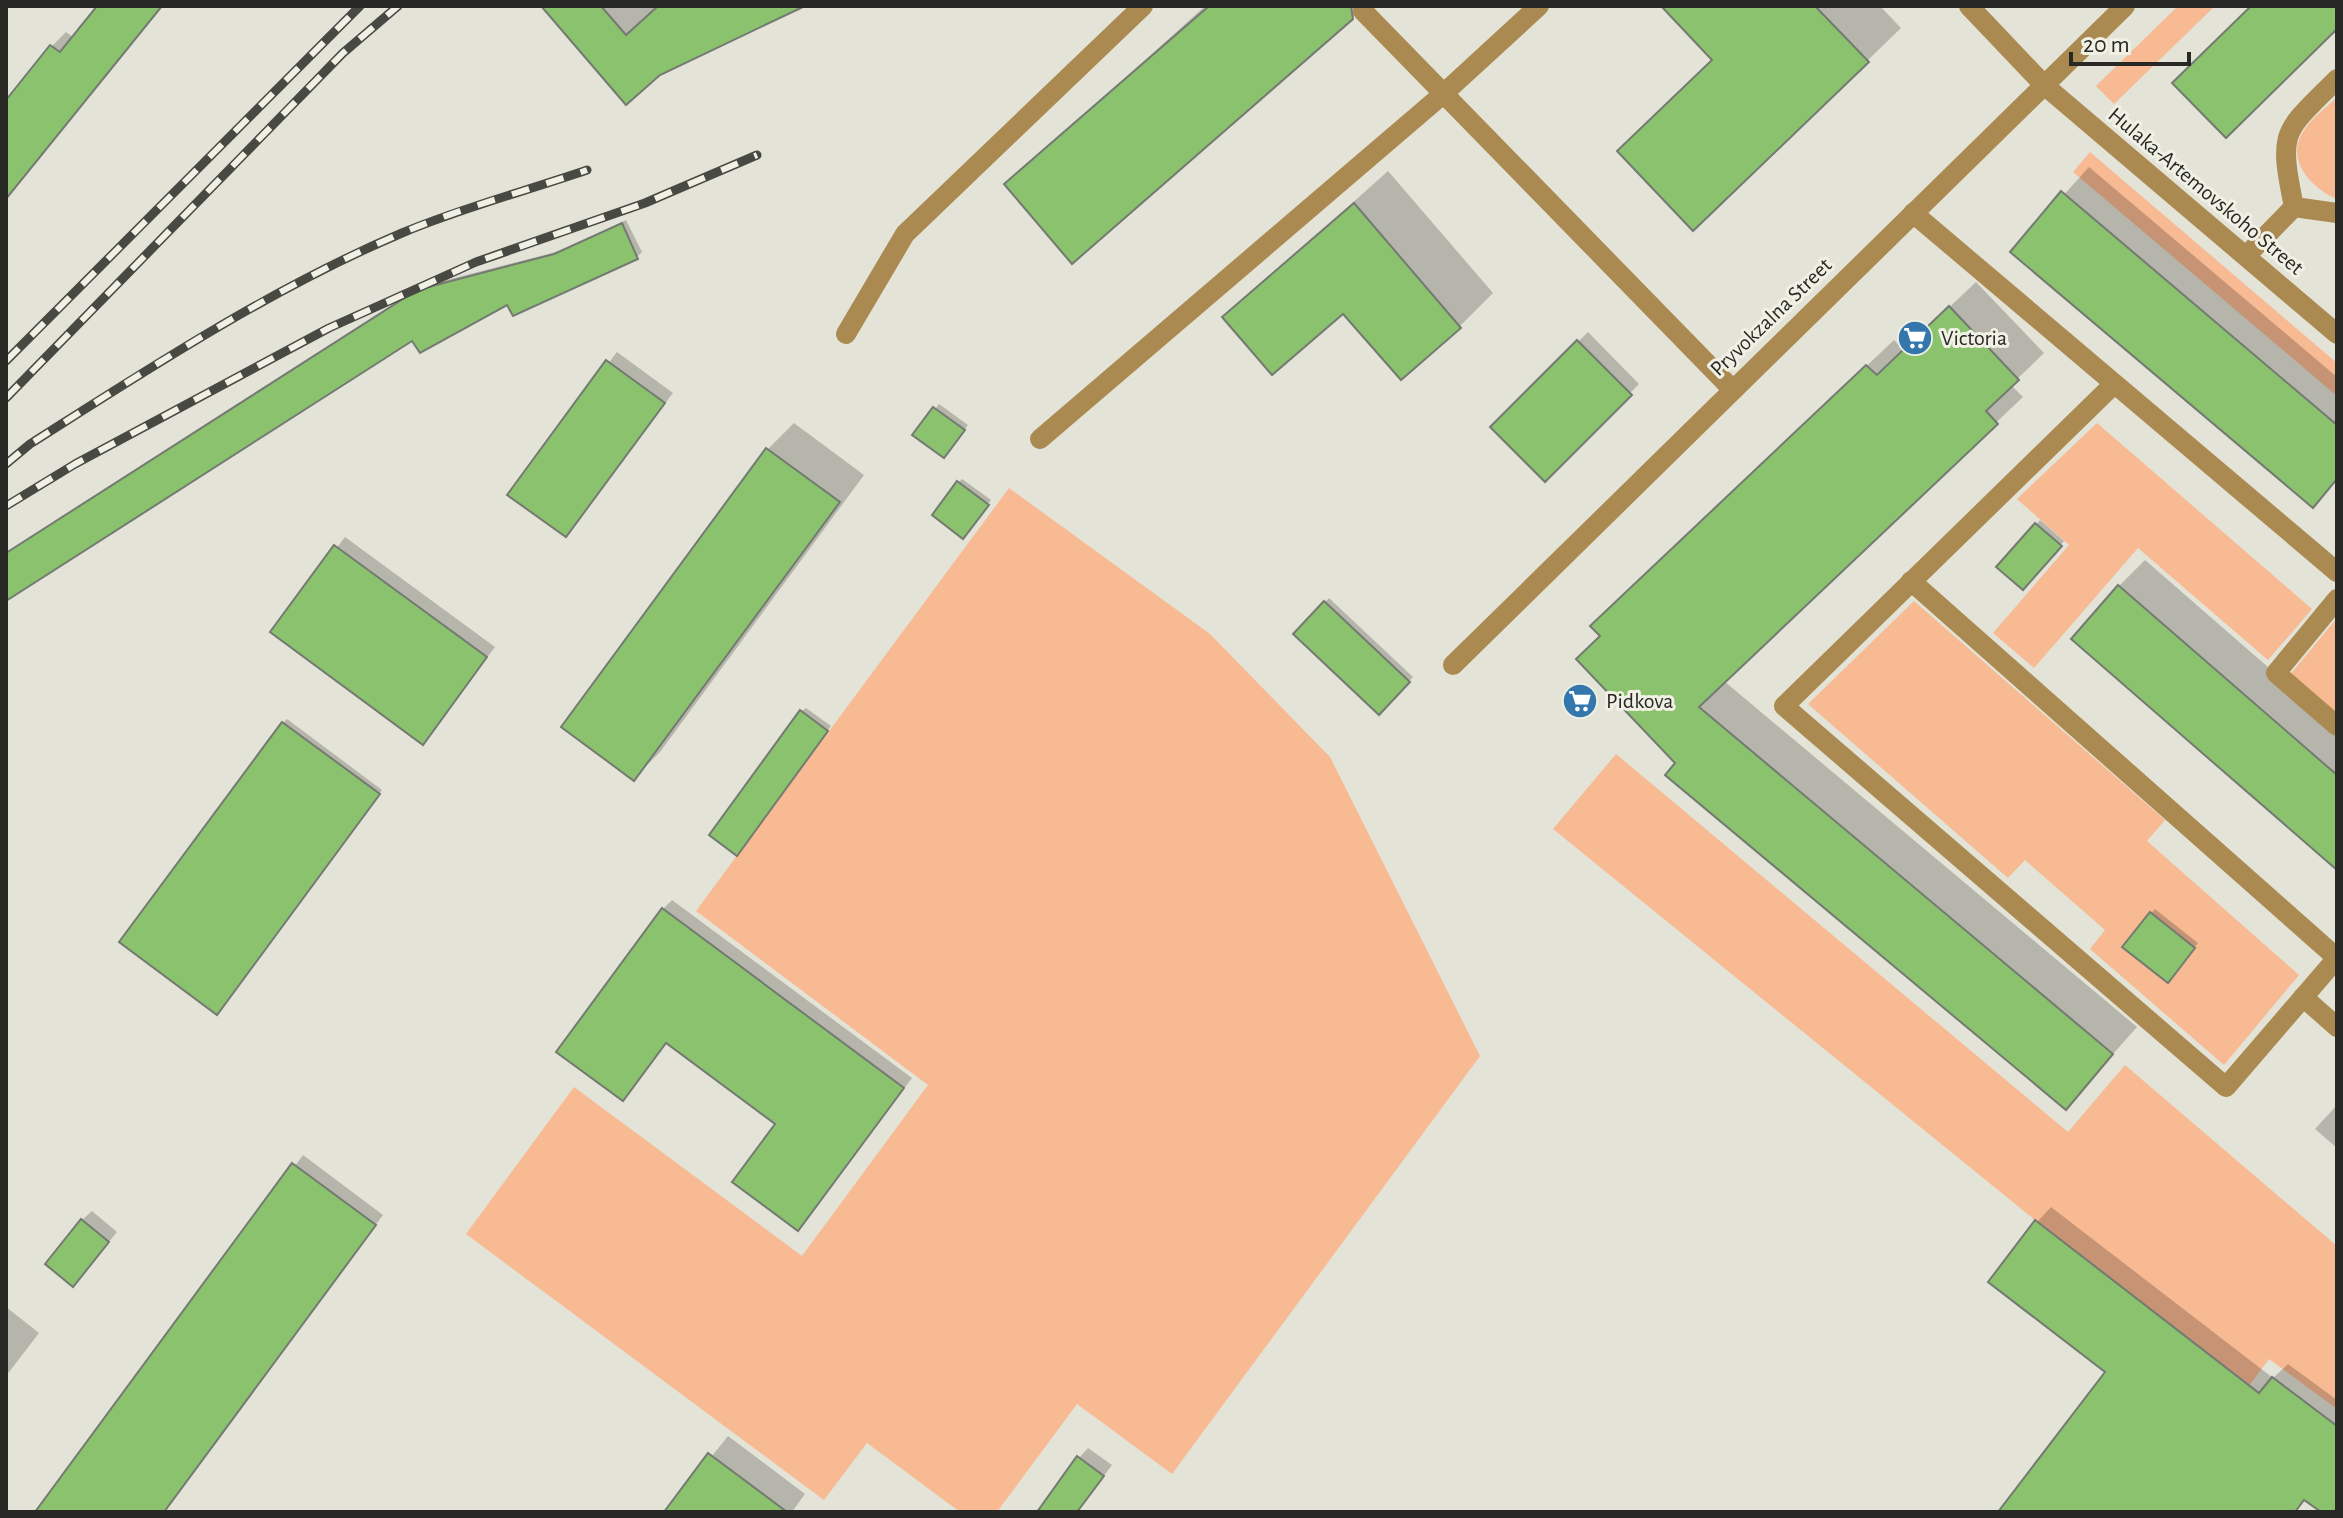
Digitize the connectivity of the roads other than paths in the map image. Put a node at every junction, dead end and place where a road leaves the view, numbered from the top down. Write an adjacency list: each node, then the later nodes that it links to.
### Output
1 (1143, 6): 13 (street)
2 (1539, 6): 8 (street)
3 (1969, 6): 7 (street, Hulaka-Artemovskoho Street)
4 (2125, 6): 7 (street, Pryvokzalna Street)
5 (1363, 11): 8 (street)
6 (2337, 79): 9 (street)
7 (2044, 85): 10 (street, Pryvokzalna Street); 12 (street, Hulaka-Artemovskoho Street)
8 (1442, 95): 16 (street); 17 (street)
9 (2294, 207): 11 (street); 12 (street)
10 (1913, 213): 15 (street); 16 (street, Pryvokzalna Street)
11 (2337, 213)
12 (2246, 256): 14 (street, Hulaka-Artemovskoho Street)
13 (846, 334)
14 (2337, 334)
15 (2114, 384): 18 (street); 19 (street)
16 (1732, 389): 21 (street, Pryvokzalna Street)
17 (1040, 439)
18 (2337, 572)
19 (1911, 581): 23 (street); 24 (street)
20 (2337, 599): 22 (street)
21 (1453, 665)
22 (2337, 726)
23 (2337, 958): 24 (street)
24 (2303, 997): 25 (street)
25 (2337, 1027)

